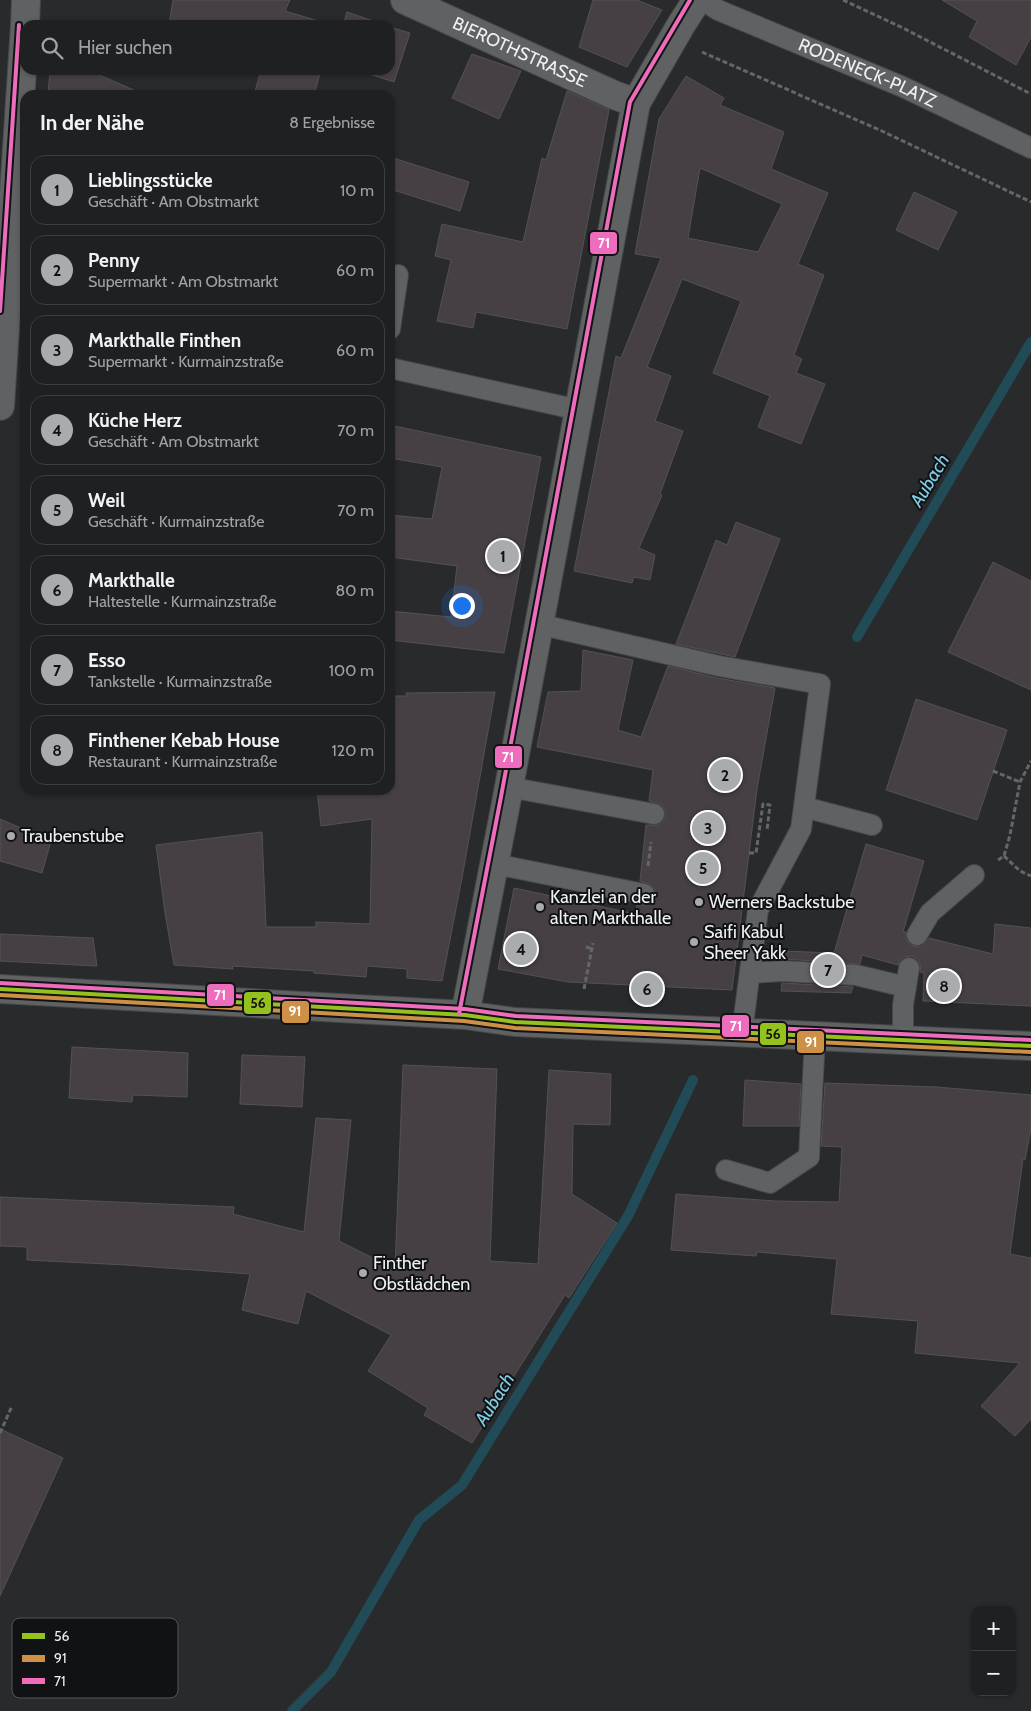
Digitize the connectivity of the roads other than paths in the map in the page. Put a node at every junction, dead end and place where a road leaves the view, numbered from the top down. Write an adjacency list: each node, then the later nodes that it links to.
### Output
1 (26, 0): 5 (main road)
2 (405, 0): 9 (main road, BIEROTHSTRASSE)
3 (697, 0): 9 (main road)
4 (703, 0): 10 (lane, RODENECK-PLATZ)
5 (25, 20)
6 (22, 75): 7 (main road)
7 (21, 90)
8 (20, 101): 14 (main road)
9 (636, 103): 15 (main road)
10 (1031, 148)
11 (398, 275): 12 (lane)
12 (395, 295)
13 (395, 369): 15 (lane)
14 (0, 406)
15 (579, 410): 16 (main road)
16 (538, 624): 17 (main road); 18 (lane)
17 (509, 787): 19 (lane); 21 (main road)
18 (804, 807): 20 (lane); 25 (lane)
19 (654, 814)
20 (872, 825)
21 (494, 864): 23 (lane); 27 (main road)
22 (974, 875): 24 (lane)
23 (644, 894)
24 (918, 935)
25 (750, 973): 28 (lane); 30 (lane)
26 (0, 989): 27 (main road)
27 (465, 1015): 28 (main road)
28 (742, 1032): 29 (main road)
29 (815, 1036): 30 (main road); 32 (lane)
30 (903, 1040): 31 (main road)
31 (1031, 1046)
32 (726, 1170)

